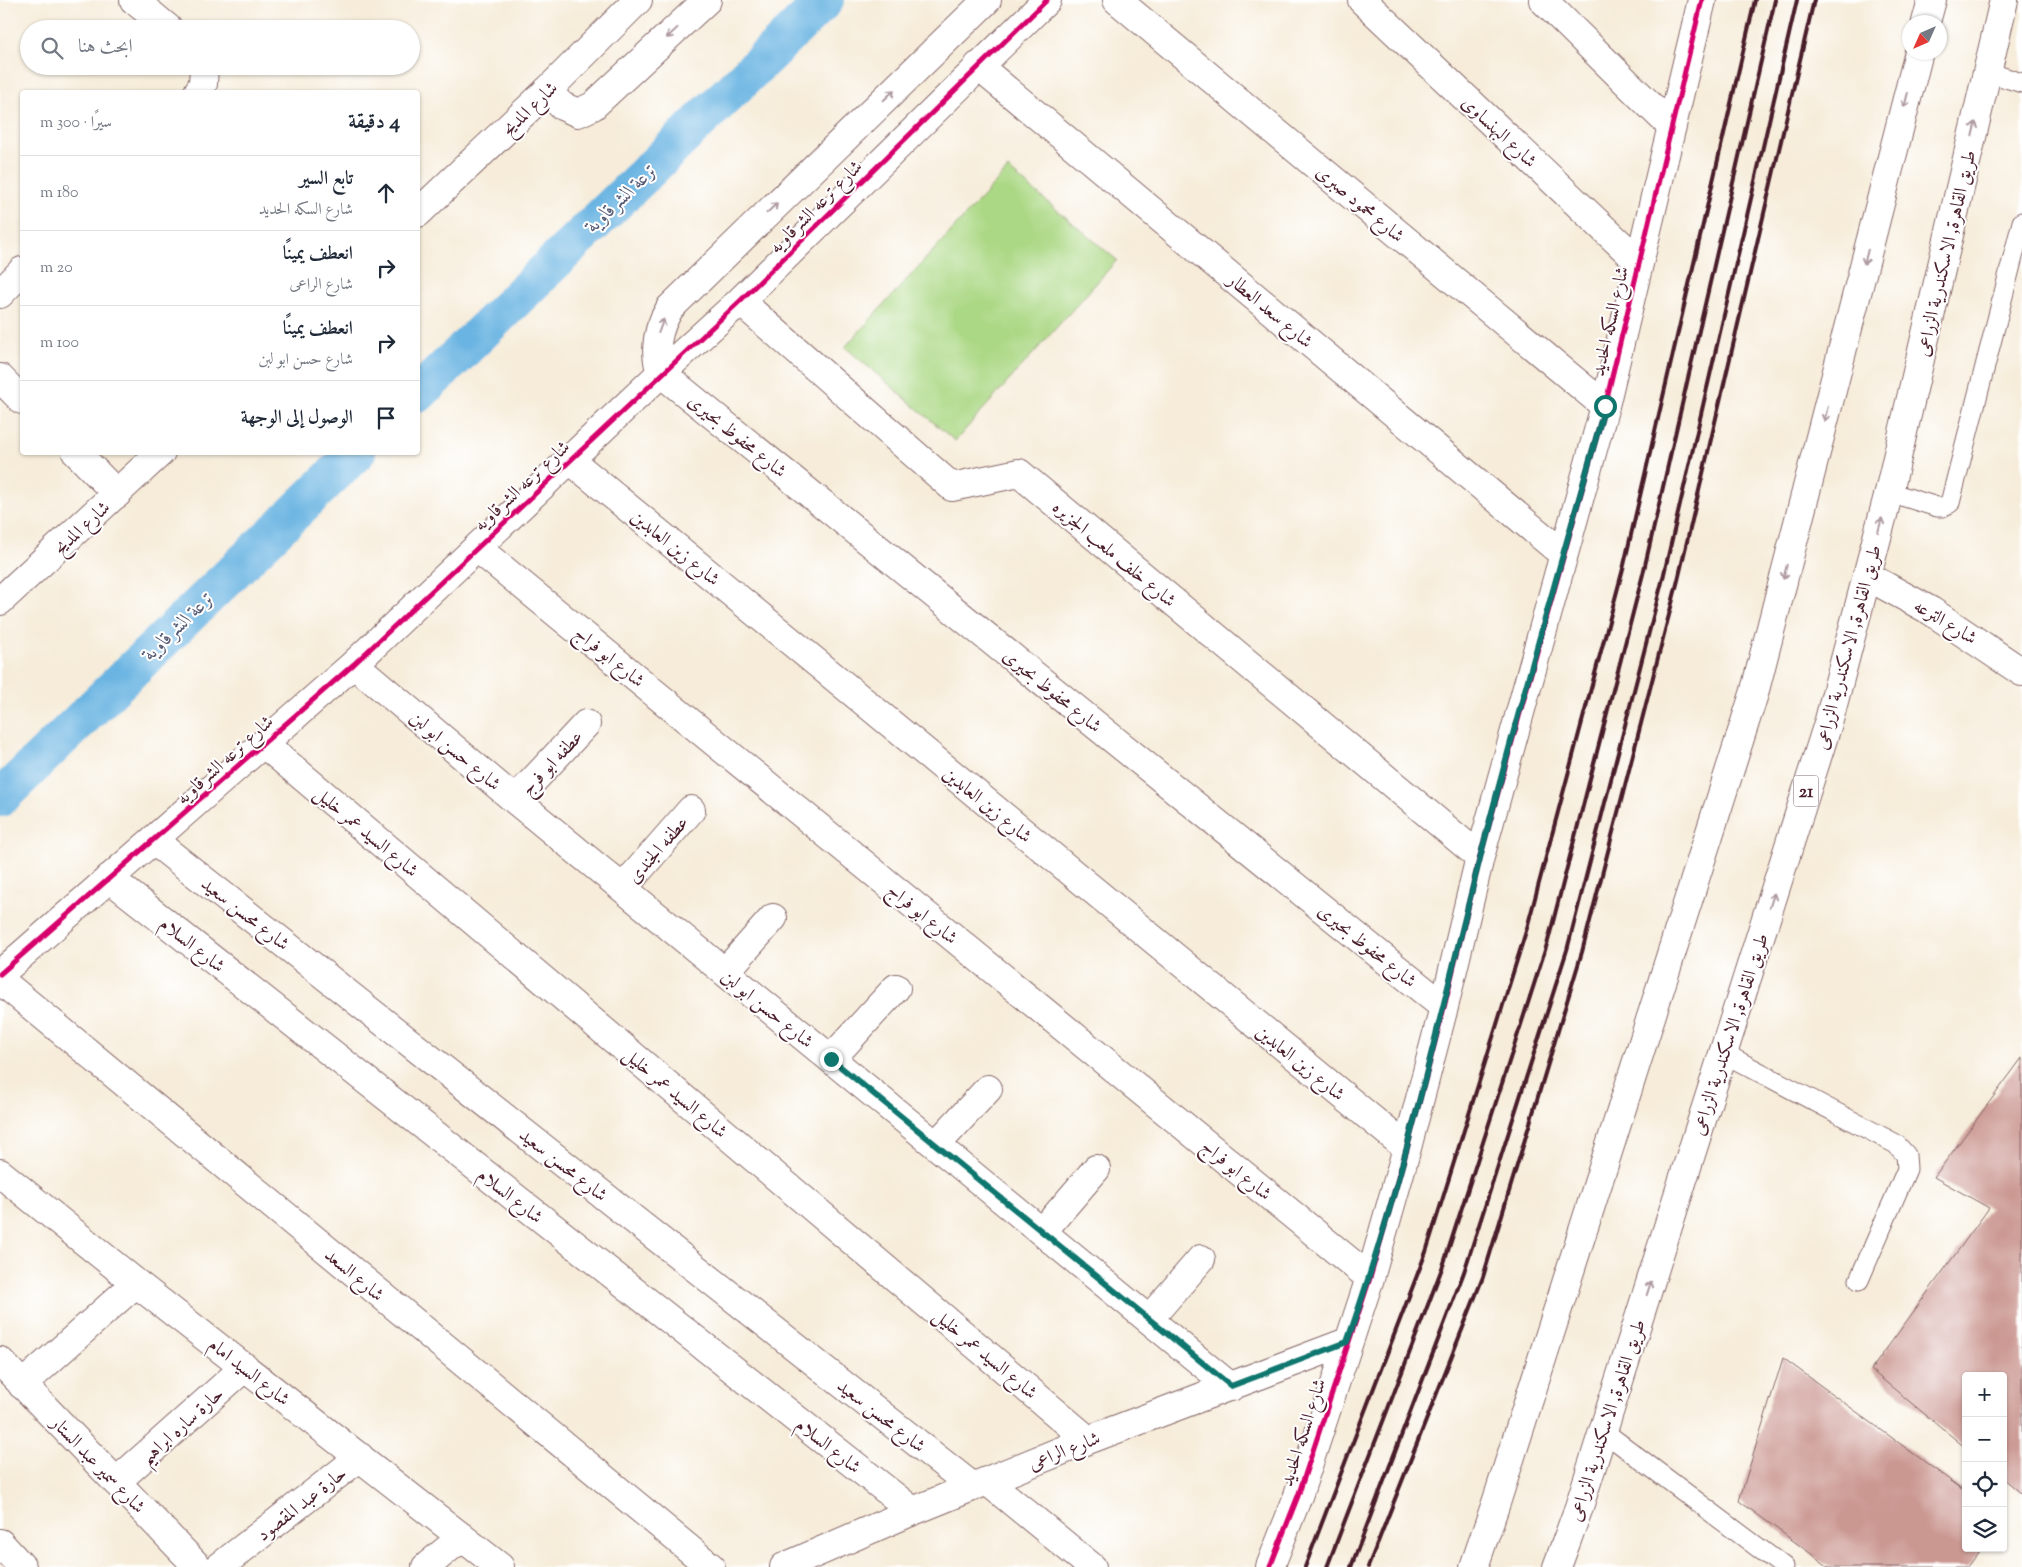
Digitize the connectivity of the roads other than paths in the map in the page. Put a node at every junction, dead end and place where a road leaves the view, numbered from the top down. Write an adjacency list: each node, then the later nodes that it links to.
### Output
1 (134, 0): 13 (main road)
2 (707, 0): 20 (main road, one-way to 20)
3 (987, 0): 28 (main road, one-way to 3)
4 (1046, 0): 15 (main road, شارع ترعه الشرقاويه)
5 (1117, 0): 31 (main road, شارع محمود صبرى)
6 (1362, 0): 24 (main road, شارع البهنساوى)
7 (1543, 0): 21 (main road)
8 (1702, 0): 21 (main road, شارع السكه الحديد)
9 (1932, 0): 12 (main road)
10 (2004, 0): 16 (main road, طريق القاهرة, الاسكندرية الزراعى / 21)
11 (630, 3): 20 (main road, شارع المديح)
12 (1928, 15)
13 (158, 20)
14 (1917, 60): 92 (main road, one-way to 92)
15 (978, 66): 27 (main road, شارع ترعه الشرقاويه); 38 (main road, شارع سعد العطار)
16 (1987, 72): 18 (lane); 35 (main road, طريق القاهرة, الاسكندرية الزراعى / 21, one-way to 16)
17 (204, 75): 19 (main road)
18 (2022, 83)
19 (200, 90)
20 (548, 91): 22 (main road, شارع المديح)
21 (1672, 127): 24 (main road, شارع السكه الحديد)
22 (420, 211)
23 (2022, 222): 35 (lane)
24 (1638, 261): 31 (main road, شارع السكه الحديد)
25 (20, 273): 26 (main road)
26 (0, 294)
27 (740, 301): 28 (main road, شارع ترعه الشرقاويه); 48 (main road, شارع خلف ملعب الجزيره)
28 (661, 373): 34 (main road, شارع ترعه الشرقاويه); 56 (main road, شارع محفوظ بحيرى)
29 (0, 378): 30 (main road)
30 (20, 398)
31 (1605, 406): 38 (main road, شارع السكه الحديد)
32 (79, 455): 36 (main road)
33 (158, 455): 36 (main road, شارع المديح)
34 (570, 460): 37 (main road, شارع ترعه الشرقاويه); 61 (main road, شارع زين العابدين)
35 (1889, 492): 39 (main road, طريق القاهرة, الاسكندرية الزراعى / 21, one-way to 35)
36 (117, 494): 40 (main road, شارع المديح)
37 (477, 548): 41 (main road, شارع ترعه الشرقاويه); 66 (main road, شارع ابو فراج)
38 (1563, 554): 48 (main road, شارع السكه الحديد)
39 (1867, 576): 42 (main road, شارع الترعه); 57 (main road, طريق القاهرة, الاسكندرية الزراعى / 21, one-way to 39)
40 (0, 601)
41 (354, 664): 44 (main road, شارع ترعه الشرقاويه); 45 (main road, شارع حسن ابو لبن)
42 (2022, 672)
43 (586, 724): 45 (main road, عطفه ابو فرج)
44 (264, 744): 47 (main road, شارع ترعه الشرقاويه); 76 (main road, شارع السيد عمر خليل)
45 (516, 800): 50 (main road, شارع حسن ابو لبن)
46 (691, 810): 50 (main road, عطفه الجندى)
47 (154, 841): 49 (main road, شارع ترعه الشرقاويه); 79 (main road, شارع محسن سعيد)
48 (1480, 857): 56 (main road, شارع السكه الحديد)
49 (110, 878): 53 (main road, شارع ترعه الشرقاويه); 80 (main road, شارع السلام)
50 (623, 888): 52 (main road, شارع حسن ابو لبن)
51 (773, 918): 52 (main road)
52 (724, 972): 58 (main road, شارع حسن ابو لبن)
53 (0, 974)
54 (0, 980): 89 (main road, شارع السعد)
55 (896, 988): 58 (main road)
56 (1444, 1007): 61 (main road, شارع السكه الحديد)
57 (1723, 1054): 67 (lane); 75 (main road, طريق القاهرة, الاسكندرية الزراعى / 21, one-way to 57)
58 (831, 1059): 60 (main road, شارع حسن ابو لبن)
59 (988, 1089): 60 (main road)
60 (936, 1145): 64 (main road, شارع حسن ابو لبن)
61 (1407, 1148): 66 (main road, شارع السكه الحديد)
62 (1096, 1169): 64 (main road)
63 (0, 1173): 68 (main road, شارع السيد امام)
64 (1042, 1232): 69 (main road, شارع حسن ابو لبن)
65 (1201, 1258): 69 (main road)
66 (1370, 1278): 70 (main road, شارع السكه الحديد)
67 (1859, 1280)
68 (136, 1282): 72 (main road, شارع السيد امام); 73 (main road)
69 (1149, 1319): 74 (main road, شارع حسن ابو لبن)
70 (1347, 1342): 74 (main road, شارع الراعى); 91 (main road, شارع السكه الحديد)
71 (0, 1361): 73 (main road, شارع سمير عبد الستار)
72 (245, 1367): 77 (main road, شارع السيد امام); 78 (main road, حارة ساره ابراهيم)
73 (22, 1385): 78 (main road, شارع سمير عبد الستار)
74 (1231, 1386): 76 (main road, شارع الراعى)
75 (1603, 1431): 93 (main road, طريق القاهرة, الاسكندرية الزراعى / 21); 94 (lane)
76 (1088, 1440): 79 (main road, شارع الراعى)
77 (360, 1457): 81 (main road, شارع السيد امام); 86 (main road, حارة عبد المقصود)
78 (116, 1482): 85 (main road, شارع سمير عبد الستار)
79 (980, 1484): 80 (main road, شارع الراعى); 90 (main road, شارع محسن سعيد)
80 (913, 1511): 83 (main road, شارع الراعى)
81 (462, 1537): 87 (main road); 88 (main road, شارع السيد امام)
82 (0, 1543): 84 (main road)
83 (804, 1564)
84 (22, 1567)
85 (198, 1567)
86 (219, 1567)
87 (426, 1567)
88 (500, 1567)
89 (711, 1567)
90 (1092, 1567)
91 (1270, 1567)
92 (1474, 1567)
93 (1557, 1567)
94 (1784, 1567)

